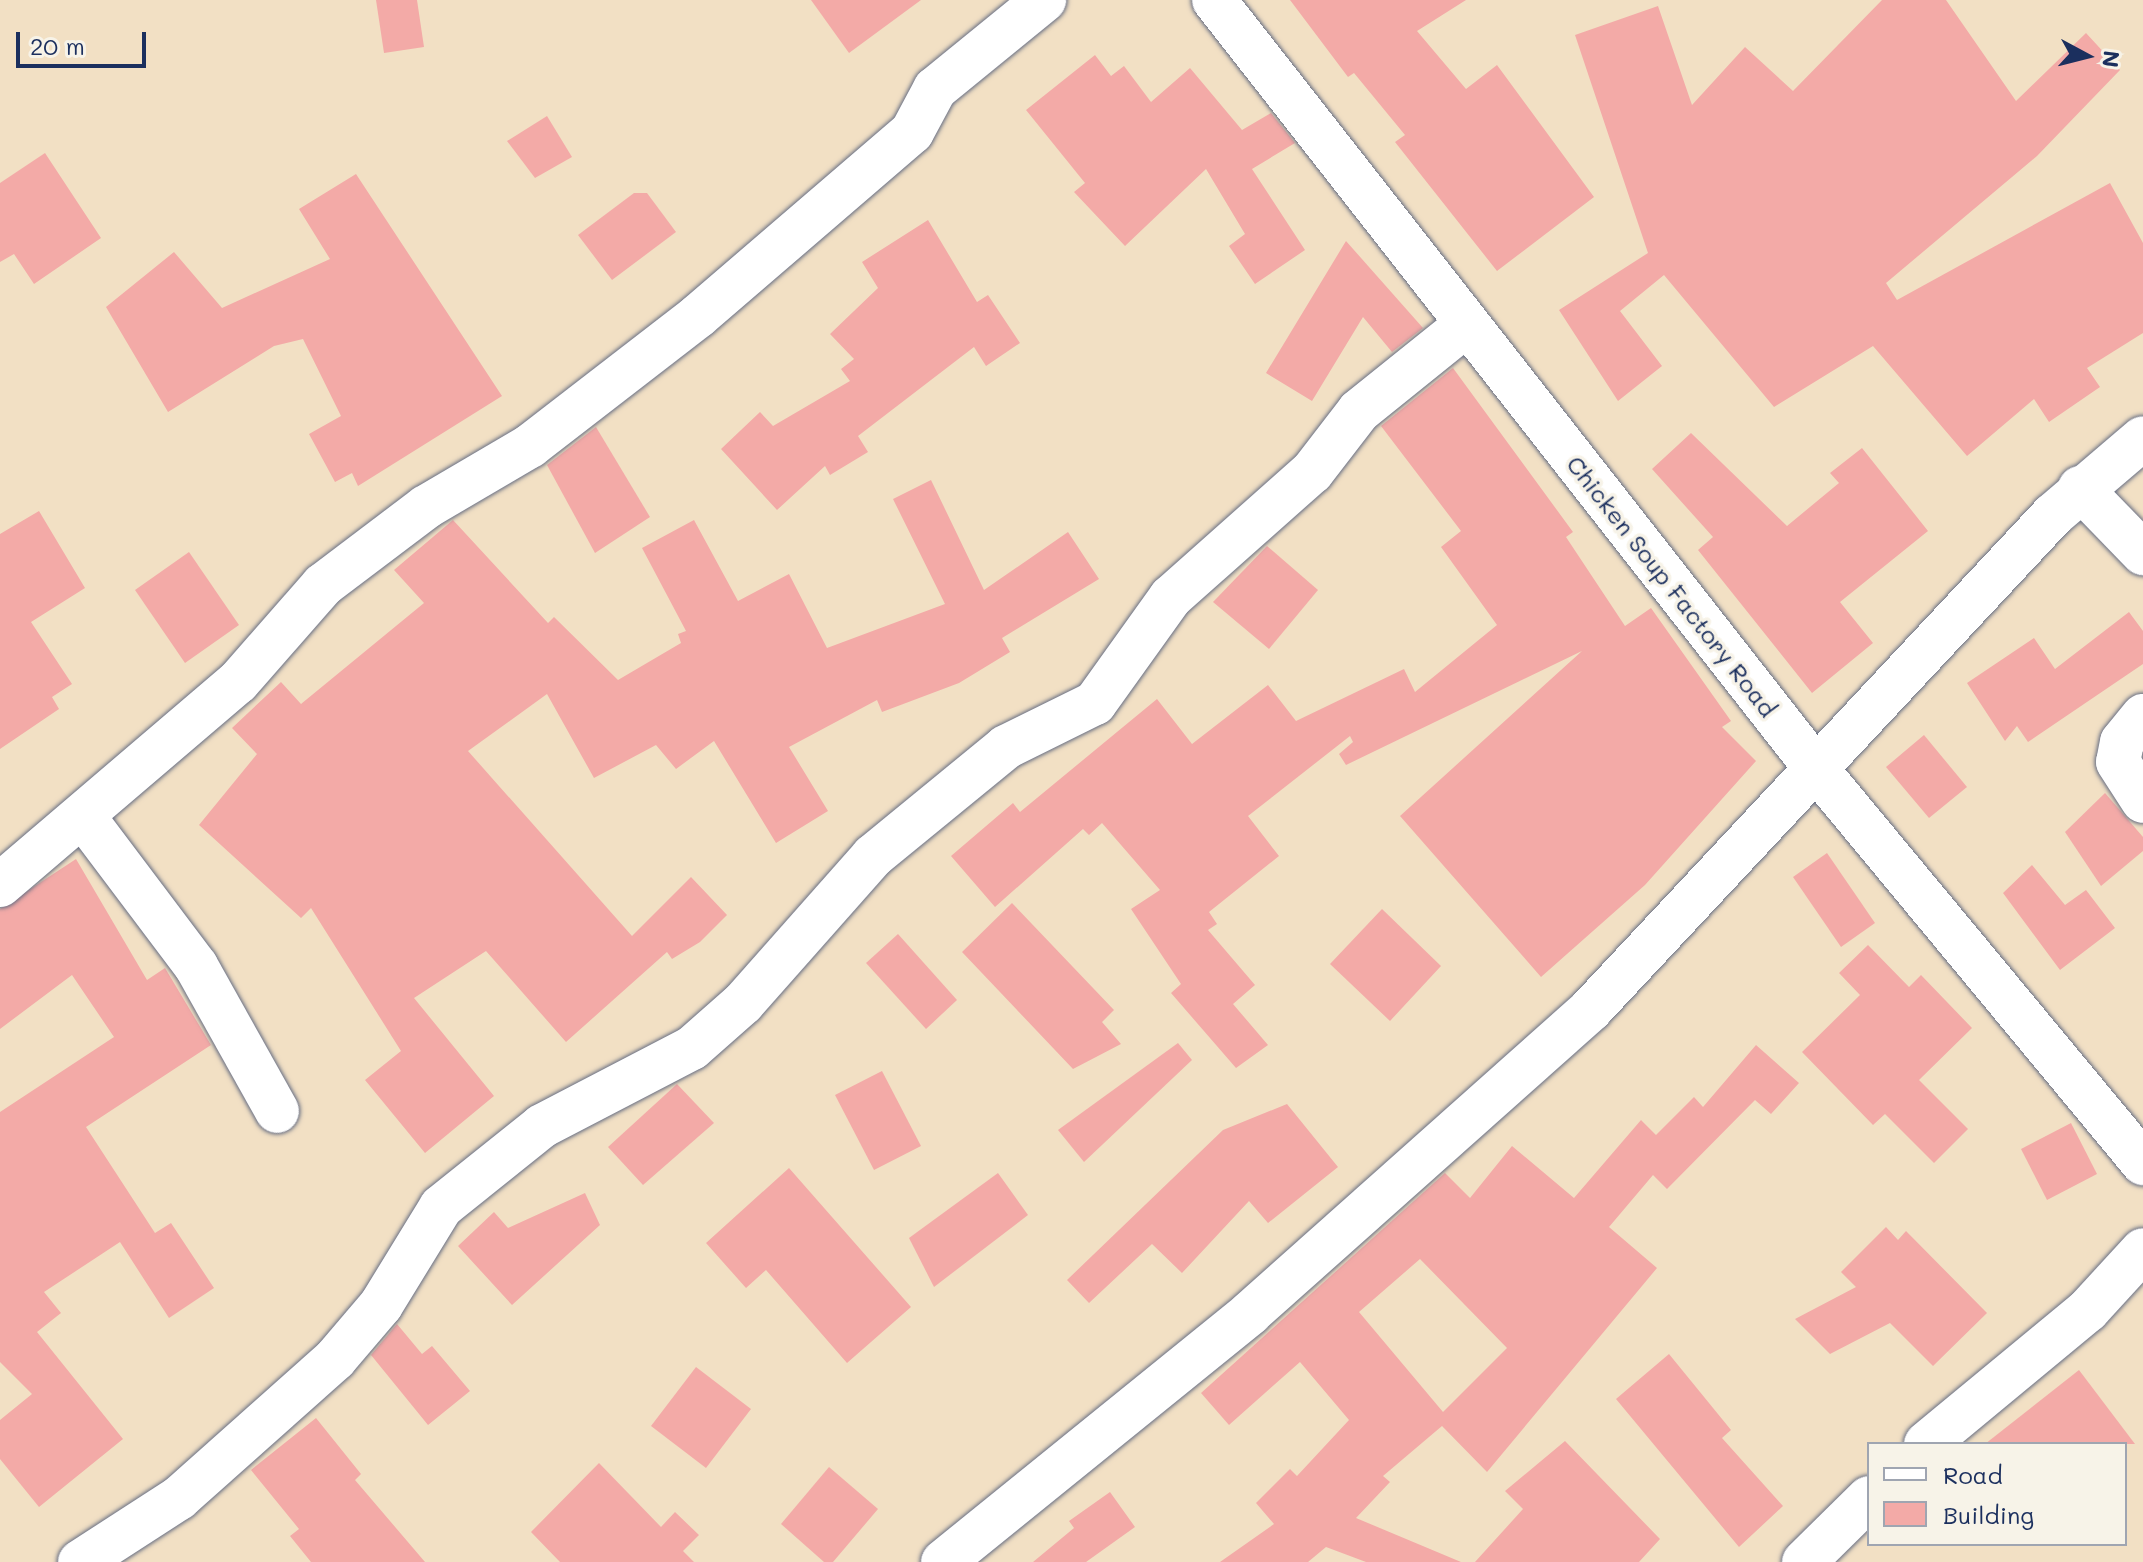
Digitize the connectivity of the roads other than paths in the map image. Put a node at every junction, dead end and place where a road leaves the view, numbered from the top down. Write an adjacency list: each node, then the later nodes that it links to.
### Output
1 (1044, 0): 10 (street)
2 (1214, 0): 3 (street, Chicken Soup Factory Road)
3 (1466, 325): 8 (street, Chicken Soup Factory Road); 17 (street)
4 (2143, 438): 5 (street)
5 (2080, 488): 6 (street); 8 (street)
6 (2143, 553)
7 (2143, 716): 9 (street)
8 (1814, 766): 13 (street, Chicken Soup Factory Road); 18 (street)
9 (2143, 801)
10 (83, 816): 11 (street); 12 (street)
11 (0, 885)
12 (277, 1111)
13 (2143, 1163)
14 (2143, 1250): 15 (street)
15 (1928, 1442)
16 (1867, 1500): 19 (street)
17 (80, 1562)
18 (943, 1562)
19 (1804, 1562)

